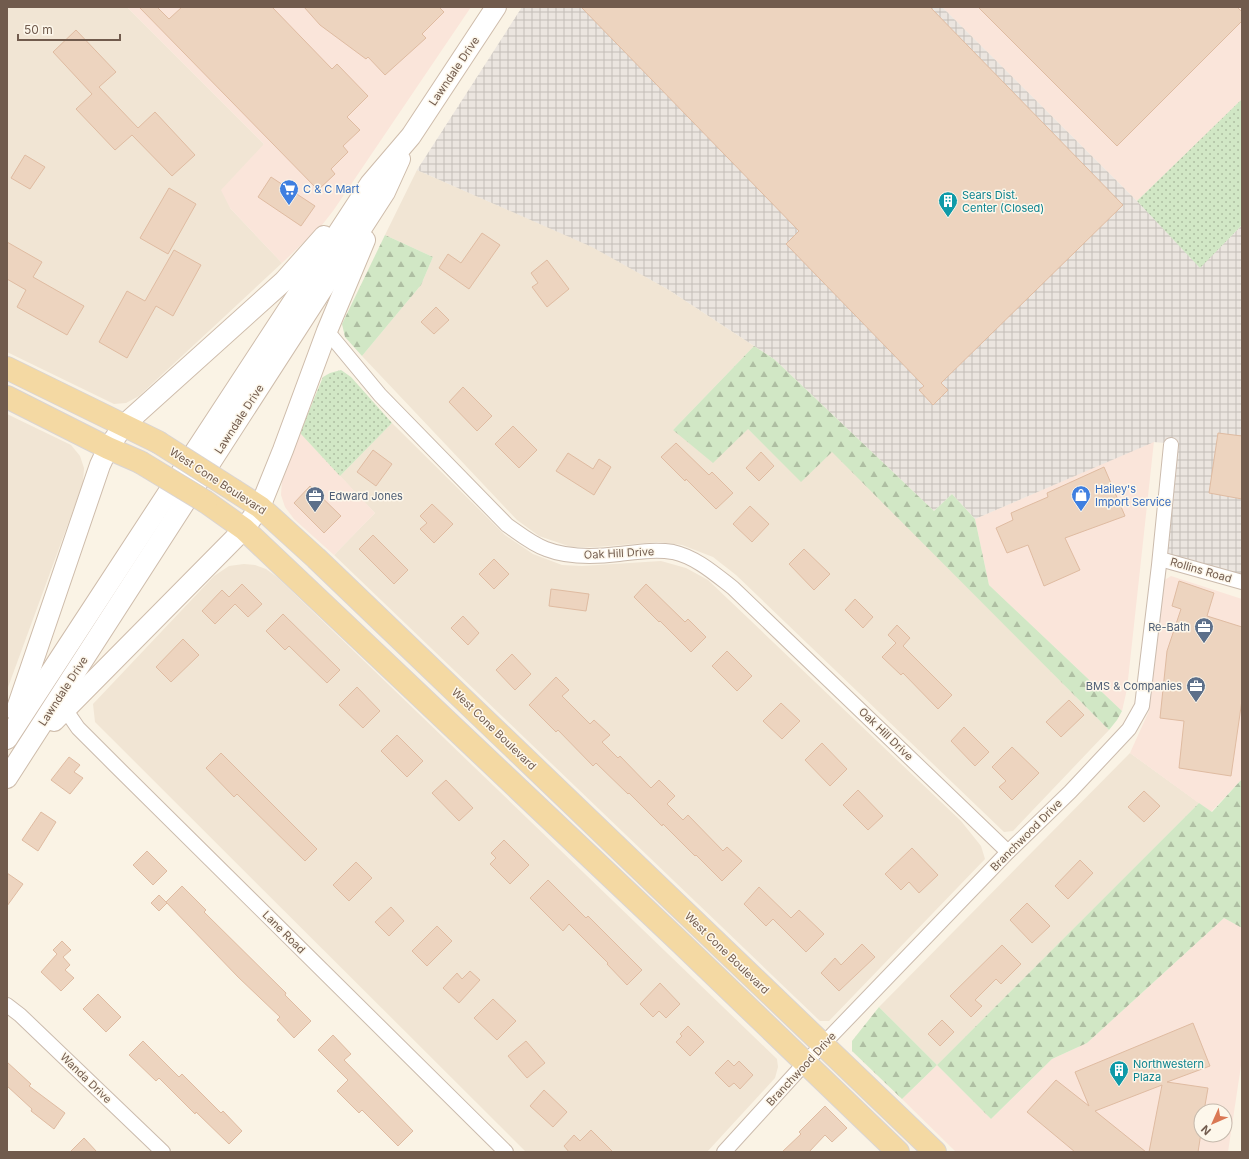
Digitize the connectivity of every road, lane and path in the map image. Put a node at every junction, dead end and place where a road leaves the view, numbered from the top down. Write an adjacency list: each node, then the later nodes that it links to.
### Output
1 (496, 7): 2 (main road, Lawndale Drive)
2 (378, 188): 3 (main road); 6 (main road); 14 (main road, Lawndale Drive); 15 (main road, Lawndale Drive)
3 (327, 331): 9 (main road); 17 (street, Oak Hill Drive)
4 (7, 368): 6 (main road, West Cone Boulevard)
5 (7, 397): 8 (main road)
6 (124, 425): 8 (main road); 9 (main road, West Cone Boulevard, bridge)
7 (1171, 445): 11 (street, Branchwood Drive)
8 (108, 448): 10 (main road, bridge); 14 (main road)
9 (260, 507): 10 (main road); 19 (main road, West Cone Boulevard)
10 (244, 529): 13 (main road); 20 (main road)
11 (1160, 559): 12 (street, Rollins Road); 17 (street, Branchwood Drive)
12 (1242, 582)
13 (65, 709): 15 (main road); 22 (street, Lane Road)
14 (7, 738)
15 (27, 748): 16 (main road, Lawndale Drive)
16 (7, 778)
17 (1008, 852): 19 (street, Branchwood Drive)
18 (7, 1005): 21 (street, Wanda Drive)
19 (823, 1044): 20 (street, Branchwood Drive); 25 (main road, West Cone Boulevard)
20 (805, 1063): 23 (street, Branchwood Drive); 24 (main road)
21 (163, 1152)
22 (506, 1152)
23 (724, 1152)
24 (898, 1152)
25 (934, 1152)

